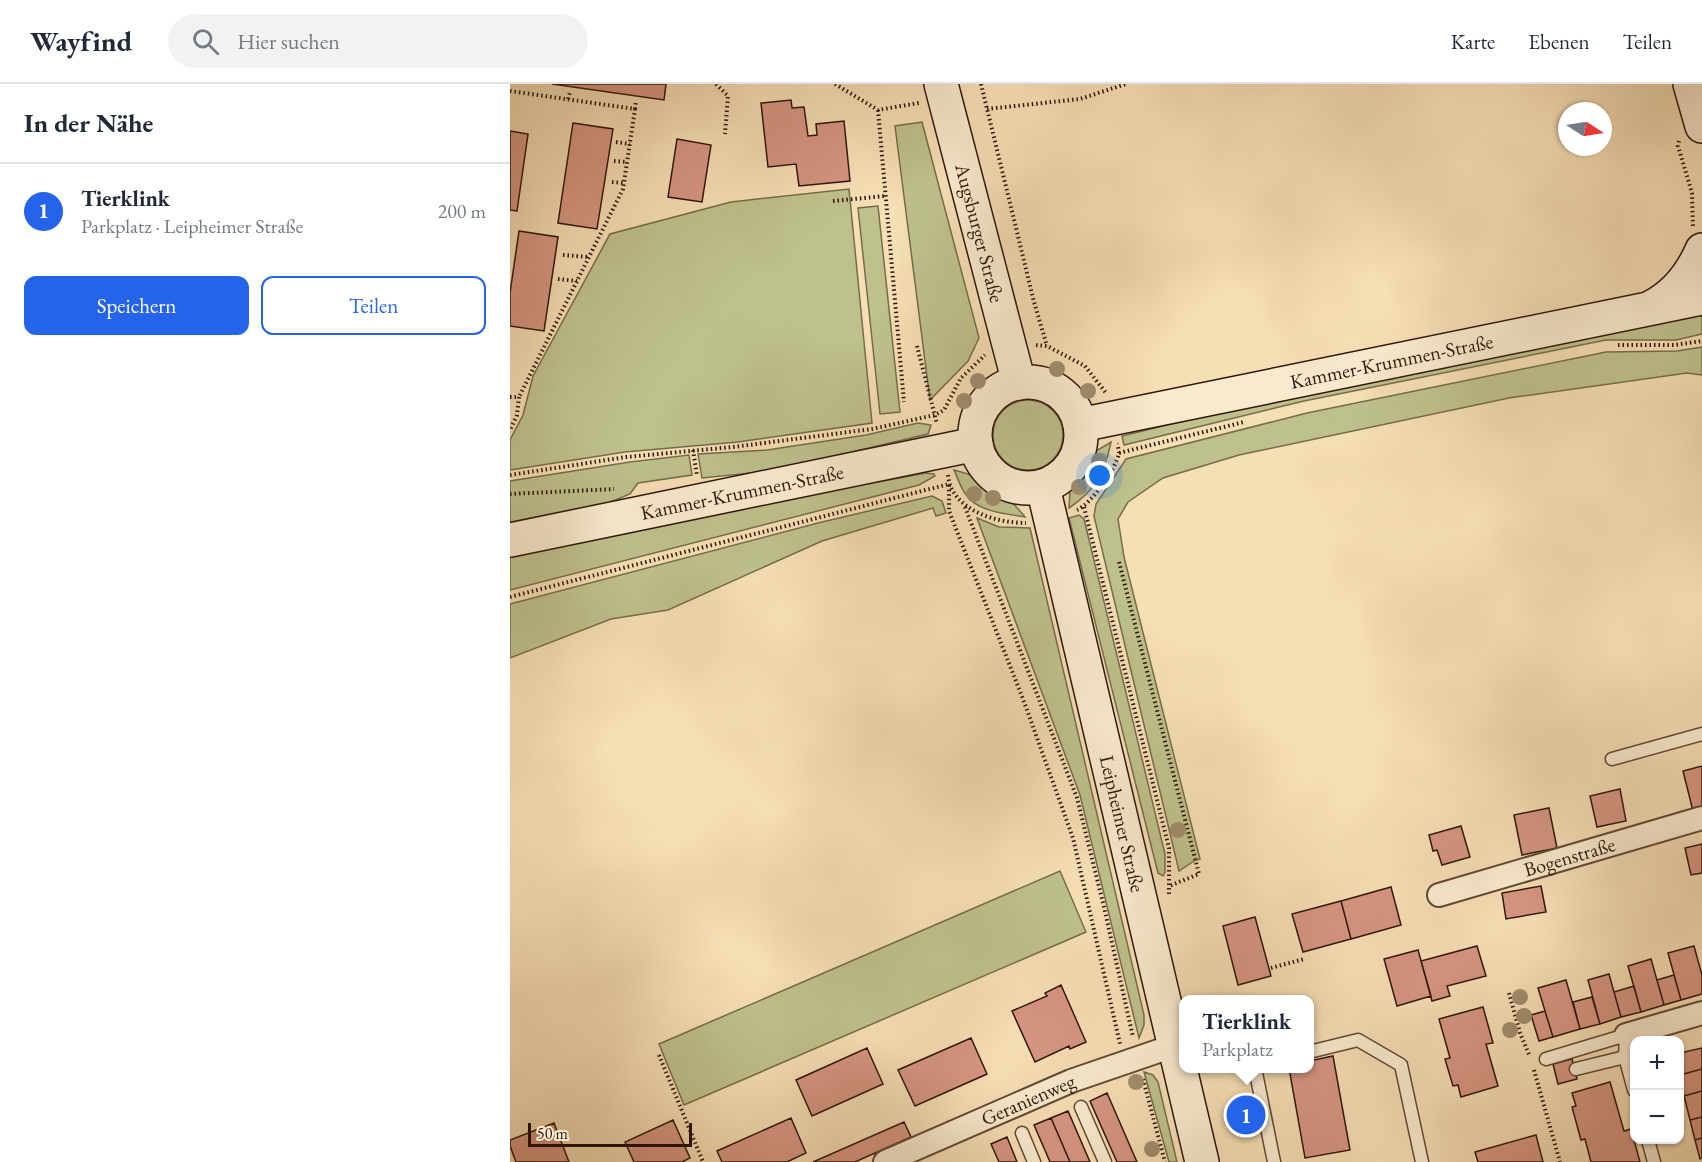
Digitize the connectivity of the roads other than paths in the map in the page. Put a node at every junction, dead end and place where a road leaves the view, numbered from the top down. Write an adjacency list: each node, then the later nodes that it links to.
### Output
1 (941, 84): 7 (main road, Augsburger Straße)
2 (1690, 84): 3 (main road)
3 (1691, 130)
4 (1697, 241): 6 (main road)
5 (1702, 298): 6 (main road, Kammer-Krummen-Straße)
6 (1642, 311): 8 (main road, Kammer-Krummen-Straße)
7 (1019, 383): 8 (main road); 9 (main road)
8 (1080, 425): 10 (main road)
9 (976, 444): 10 (main road); 11 (main road, Kammer-Krummen-Straße)
10 (1043, 486): 17 (main road, Leipheimer Straße)
11 (510, 540)
12 (1702, 734): 13 (lane)
13 (1612, 759)
14 (1702, 818): 15 (street, Bogenstraße)
15 (1439, 895)
16 (1702, 1013): 18 (street)
17 (1179, 1046): 28 (street, Geranienweg)
18 (1626, 1046): 20 (lane); 21 (lane); 22 (lane)
19 (1314, 1051): 33 (lane)
20 (1546, 1059)
21 (1630, 1066)
22 (1576, 1069)
23 (1184, 1073): 31 (main road, Leipheimer Straße)
24 (1256, 1073): 32 (lane)
25 (1082, 1107): 30 (lane)
26 (1022, 1133): 29 (lane)
27 (1649, 1144): 34 (lane)
28 (885, 1162)
29 (1034, 1162)
30 (1105, 1162)
31 (1202, 1162)
32 (1274, 1162)
33 (1422, 1162)
34 (1654, 1162)

